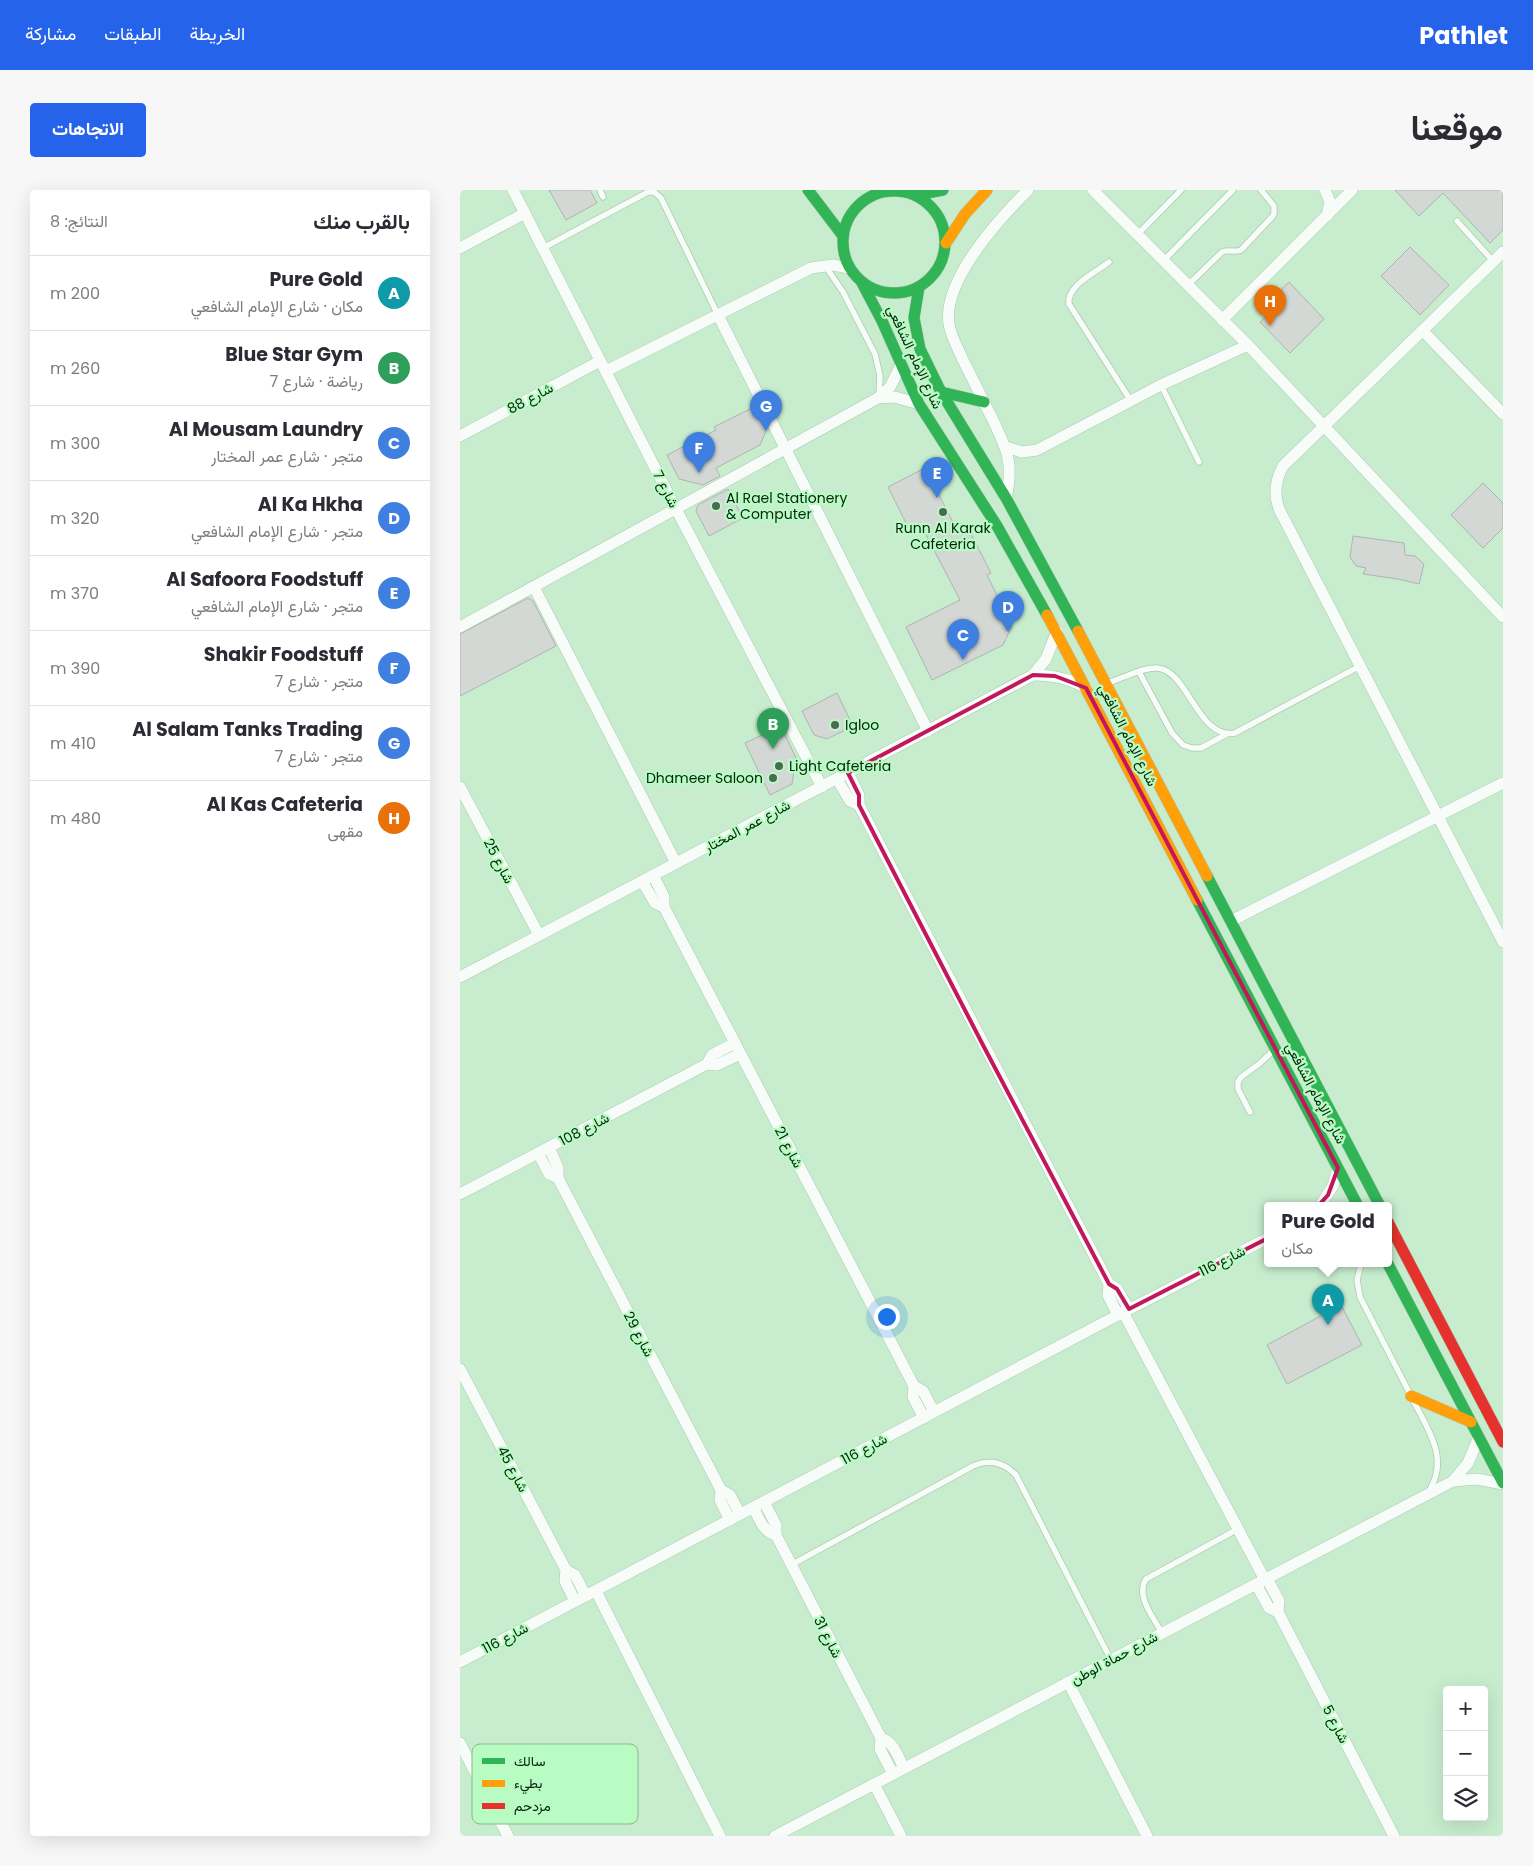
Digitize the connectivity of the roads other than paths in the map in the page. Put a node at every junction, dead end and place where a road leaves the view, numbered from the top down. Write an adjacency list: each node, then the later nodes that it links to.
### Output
1 (513, 190): 17 (street, شارع 7)
2 (600, 190): 16 (lane)
3 (808, 190): 21 (street)
4 (891, 190): 14 (street); 15 (street)
5 (943, 190): 15 (street)
6 (988, 190): 22 (street)
7 (1028, 190): 44 (street)
8 (1093, 190): 20 (street)
9 (1181, 190): 20 (lane)
10 (1233, 190): 26 (lane)
11 (1260, 190): 32 (lane)
12 (1325, 190): 18 (street)
13 (1352, 190): 18 (street)
14 (872, 191): 21 (street)
15 (917, 195): 22 (street)
16 (603, 197)
17 (525, 213): 23 (street); 24 (street, شارع 7)
18 (1327, 216): 35 (street)
19 (1457, 221): 28 (lane)
20 (1137, 235): 26 (street)
21 (842, 236): 30 (street)
22 (946, 243): 33 (street)
23 (460, 248)
24 (543, 248): 34 (lane); 39 (street, شارع 7)
25 (1503, 252): 28 (street)
26 (1162, 261): 32 (street)
27 (1109, 262): 43 (lane)
28 (1494, 262): 36 (street)
29 (825, 265): 30 (street); 34 (street, شارع 88); 42 (lane)
30 (850, 268): 31 (street)
31 (862, 283): 33 (street); 38 (street, شارع الإمام الشافعي)
32 (1187, 285): 35 (street)
33 (919, 287): 41 (street, شارع الإمام الشافعي)
34 (718, 315): 39 (street, شارع 88); 50 (street)
35 (1222, 320): 37 (street)
36 (1423, 331): 46 (street); 47 (street)
37 (1248, 345): 40 (street); 47 (street)
38 (901, 365): 42 (street); 45 (street, شارع الإمام الشافعي)
39 (603, 366): 48 (street, شارع 88); 53 (street, شارع 7)
40 (1161, 385): 43 (street); 51 (lane)
41 (941, 392): 44 (street); 52 (street, شارع الإمام الشافعي)
42 (878, 398): 45 (street); 50 (street)
43 (1131, 401): 49 (street)
44 (984, 402): 49 (street)
45 (918, 404): 57 (street, شارع الإمام الشافعي)
46 (1503, 414)
47 (1323, 427): 55 (street); 58 (street)
48 (460, 436)
49 (1006, 447): 52 (street)
50 (786, 449): 53 (street); 63 (street)
51 (1199, 462)
52 (1006, 498): 61 (street, شارع الإمام الشافعي)
53 (676, 509): 54 (street); 69 (street, شارع 7)
54 (534, 587): 56 (street); 72 (street)
55 (1503, 617)
56 (460, 627)
57 (1057, 631): 60 (street, شارع عمر المختار); 62 (street, شارع الإمام الشافعي)
58 (1360, 666): 64 (lane); 71 (street)
59 (1139, 672): 61 (lane); 64 (lane); 64 (lane)
60 (1033, 675): 62 (street); 63 (street, شارع عمر المختار)
61 (1106, 684): 76 (street, شارع الإمام الشافعي)
62 (1086, 688): 81 (street, شارع الإمام الشافعي)
63 (928, 731): 65 (street, شارع عمر المختار)
64 (1227, 734)
65 (848, 773): 66 (street, شارع عمر المختار); 70 (street)
66 (836, 779): 69 (street, شارع عمر المختار); 70 (street)
67 (1503, 783): 71 (street)
68 (460, 787): 77 (street, شارع 25)
69 (822, 787): 72 (street, شارع عمر المختار)
70 (859, 805): 97 (street, شارع 5)
71 (1437, 816): 76 (street); 78 (street)
72 (676, 863): 73 (street, شارع عمر المختار)
73 (653, 875): 74 (street, شارع عمر المختار); 75 (street, شارع 21)
74 (642, 881): 75 (street, شارع 21); 77 (street, شارع عمر المختار)
75 (664, 907): 80 (street, شارع 21)
76 (1231, 921): 92 (street, شارع الإمام الشافعي)
77 (539, 935): 79 (street, شارع عمر المختار)
78 (1503, 942)
79 (460, 977)
80 (735, 1043): 82 (street, شارع 21); 83 (street, شارع 108)
81 (1275, 1048): 84 (lane); 87 (street, شارع الإمام الشافعي)
82 (740, 1054): 83 (street, شارع 108); 99 (street, شارع 21)
83 (707, 1064): 85 (street, شارع 108)
84 (1250, 1112)
85 (549, 1147): 86 (street, شارع 108); 88 (street, شارع 29)
86 (538, 1153): 88 (street, شارع 29); 89 (street, شارع 108)
87 (1338, 1168): 90 (street); 91 (street, شارع الإمام الشافعي)
88 (558, 1178): 111 (street, شارع 29)
89 (460, 1194)
90 (1323, 1202)
91 (1356, 1202)
92 (1378, 1202)
93 (1392, 1230): 105 (street)
94 (1264, 1240): 97 (street, شارع 116)
95 (1360, 1267): 100 (lane)
96 (1390, 1267): 103 (street)
97 (1123, 1312): 101 (street, شارع 116); 112 (street, شارع 5)
98 (460, 1369): 115 (street, شارع 45)
99 (914, 1386): 101 (street, شارع 21); 102 (street, شارع 21)
100 (1411, 1396): 103 (street); 108 (lane)
101 (934, 1412): 102 (street, شارع 116)
102 (924, 1418): 109 (street, شارع 116)
103 (1471, 1422): 104 (street)
104 (1478, 1437): 106 (street, شارع حماة الوطن); 107 (street)
105 (1502, 1441)
106 (1453, 1481): 107 (street, شارع حماة الوطن); 108 (street, شارع حماة الوطن)
107 (1503, 1483)
108 (1426, 1495): 116 (street, شارع حماة الوطن)
109 (764, 1502): 110 (street, شارع 116); 113 (street, شارع 31)
110 (753, 1508): 111 (street, شارع 116); 113 (street, شارع 31)
111 (735, 1517): 117 (street, شارع 116)
112 (1238, 1529): 116 (street, شارع 5); 119 (lane)
113 (776, 1535): 114 (street, شارع 31)
114 (791, 1565): 120 (lane); 125 (street, شارع 31)
115 (566, 1570): 117 (street, شارع 45); 118 (street, شارع 45)
116 (1263, 1581): 119 (street, شارع حماة الوطن); 133 (street, شارع 5)
117 (591, 1593): 118 (street, شارع 116); 129 (street, شارع 45)
118 (575, 1601): 121 (street, شارع 116)
119 (1162, 1633): 120 (street, شارع حماة الوطن)
120 (1111, 1660): 122 (street, شارع حماة الوطن)
121 (460, 1662)
122 (1068, 1682): 125 (street, شارع حماة الوطن); 132 (street)
123 (460, 1743): 124 (street)
124 (472, 1766)
125 (898, 1771): 126 (street, شارع حماة الوطن)
126 (874, 1784): 130 (street, شارع حماة الوطن); 131 (street)
127 (502, 1824): 128 (street)
128 (508, 1836)
129 (720, 1836)
130 (775, 1836)
131 (901, 1836)
132 (1147, 1836)
133 (1394, 1836)

